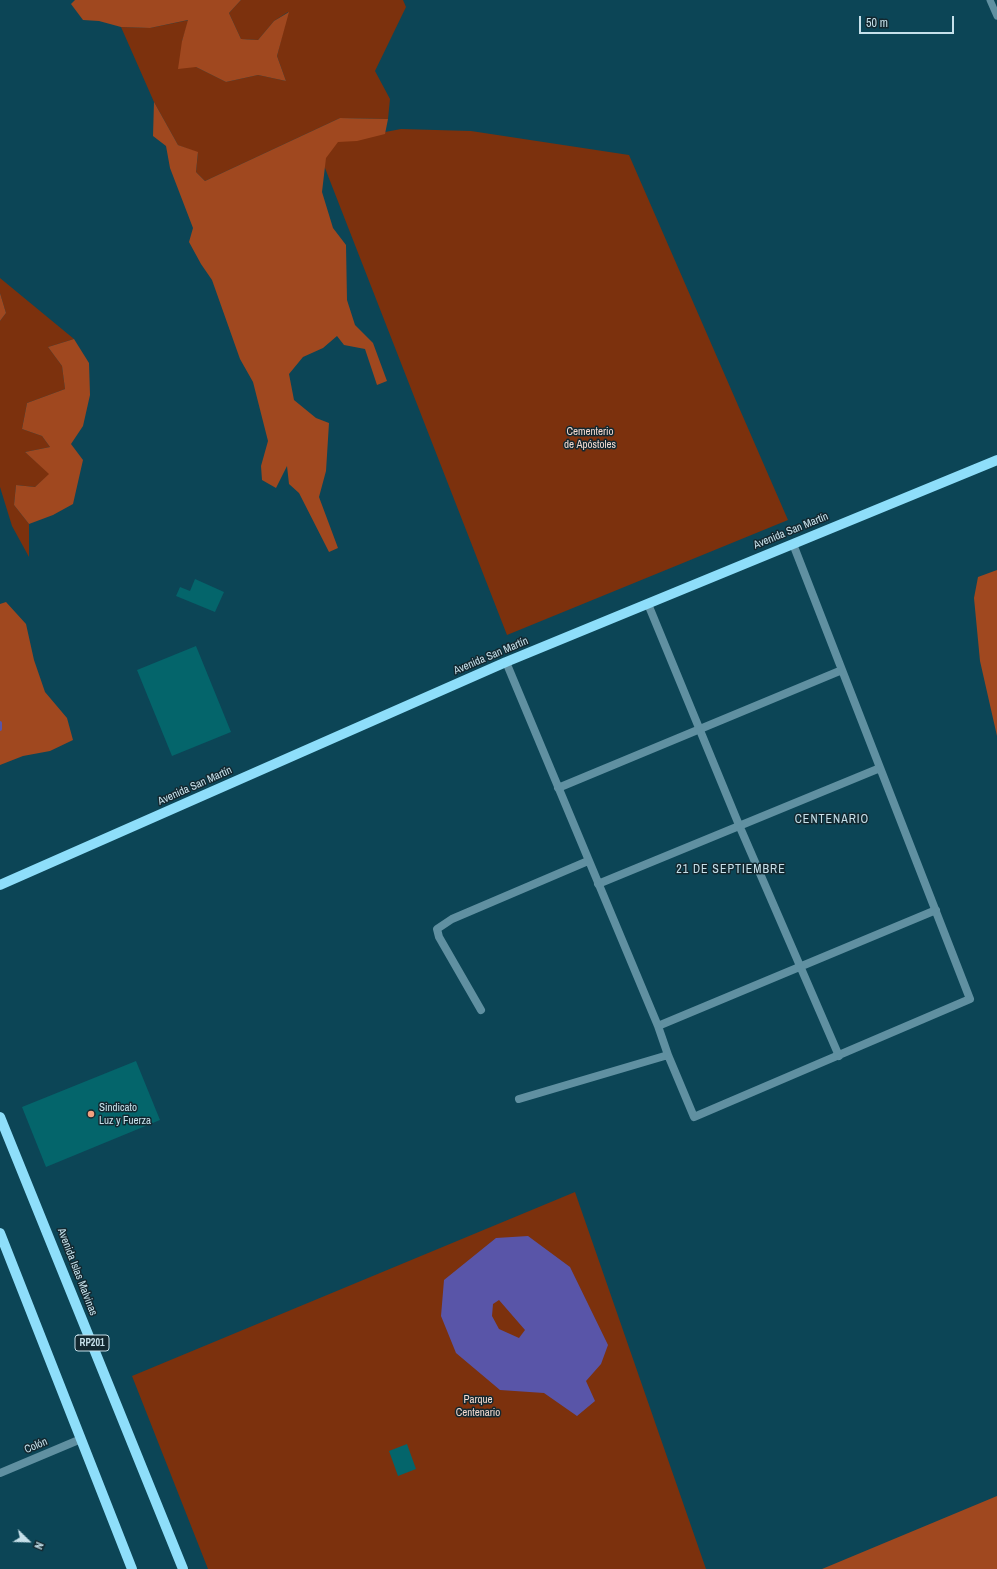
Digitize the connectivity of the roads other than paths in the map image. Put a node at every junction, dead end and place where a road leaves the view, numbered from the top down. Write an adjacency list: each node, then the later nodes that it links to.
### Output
1 (990, 0): 2 (lane)
2 (997, 16)
3 (997, 460): 4 (main road, Avenida San Martín)
4 (793, 544): 5 (main road, Avenida San Martín); 7 (street)
5 (648, 604): 6 (main road, Avenida San Martín); 8 (street)
6 (506, 662): 10 (street); 14 (main road, Avenida San Martín)
7 (842, 670): 8 (street); 9 (street)
8 (699, 728): 10 (street); 11 (street)
9 (880, 768): 11 (street); 15 (street)
10 (558, 788): 12 (street)
11 (739, 825): 13 (street); 16 (street)
12 (588, 861): 13 (street); 17 (street)
13 (598, 884): 18 (street)
14 (0, 885)
15 (936, 910): 16 (street); 20 (street)
16 (801, 965): 18 (street); 20 (street)
17 (481, 1010)
18 (658, 1026): 19 (street)
19 (668, 1055): 20 (street); 21 (street)
20 (839, 1056)
21 (519, 1100)
22 (0, 1117): 27 (main road, Avenida Islas Malvinas / RP201)
23 (1, 1238): 24 (main road)
24 (81, 1439): 25 (street, Colón); 26 (main road)
25 (0, 1473)
26 (132, 1569)
27 (183, 1569)

